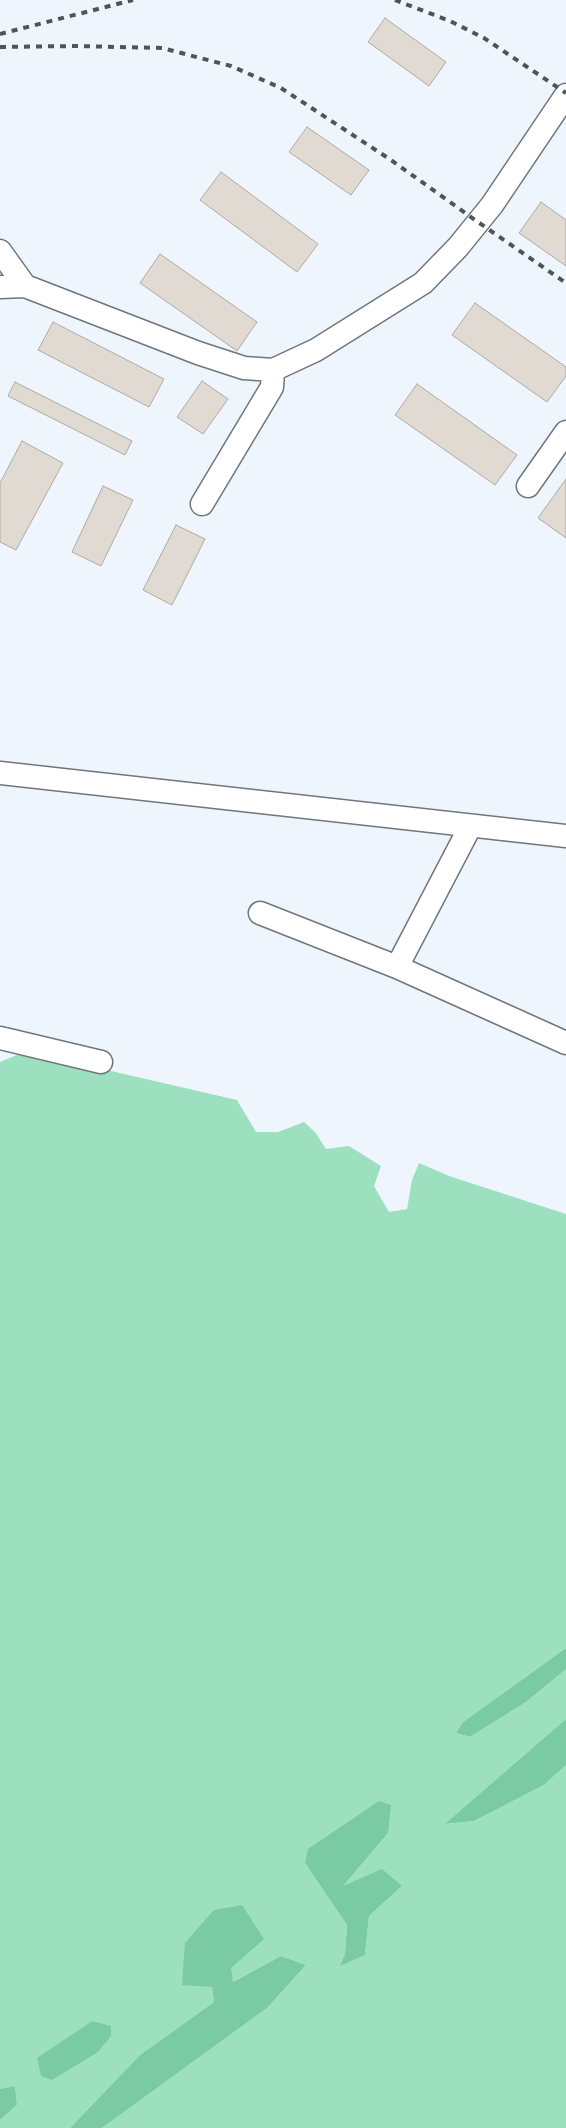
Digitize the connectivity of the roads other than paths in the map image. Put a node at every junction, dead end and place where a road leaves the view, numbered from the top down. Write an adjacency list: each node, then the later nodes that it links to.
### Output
1 (566, 96): 6 (street)
2 (0, 251): 5 (street)
3 (0, 275): 5 (street)
4 (0, 286): 5 (street)
5 (26, 286): 6 (street)
6 (273, 370): 9 (street)
7 (566, 432): 8 (street)
8 (528, 486)
9 (202, 504)
10 (0, 773): 11 (street)
11 (470, 827): 12 (street); 14 (street)
12 (566, 836)
13 (260, 913): 14 (street)
14 (396, 967): 16 (street)
15 (0, 1038): 17 (street)
16 (566, 1043)
17 (101, 1062)

